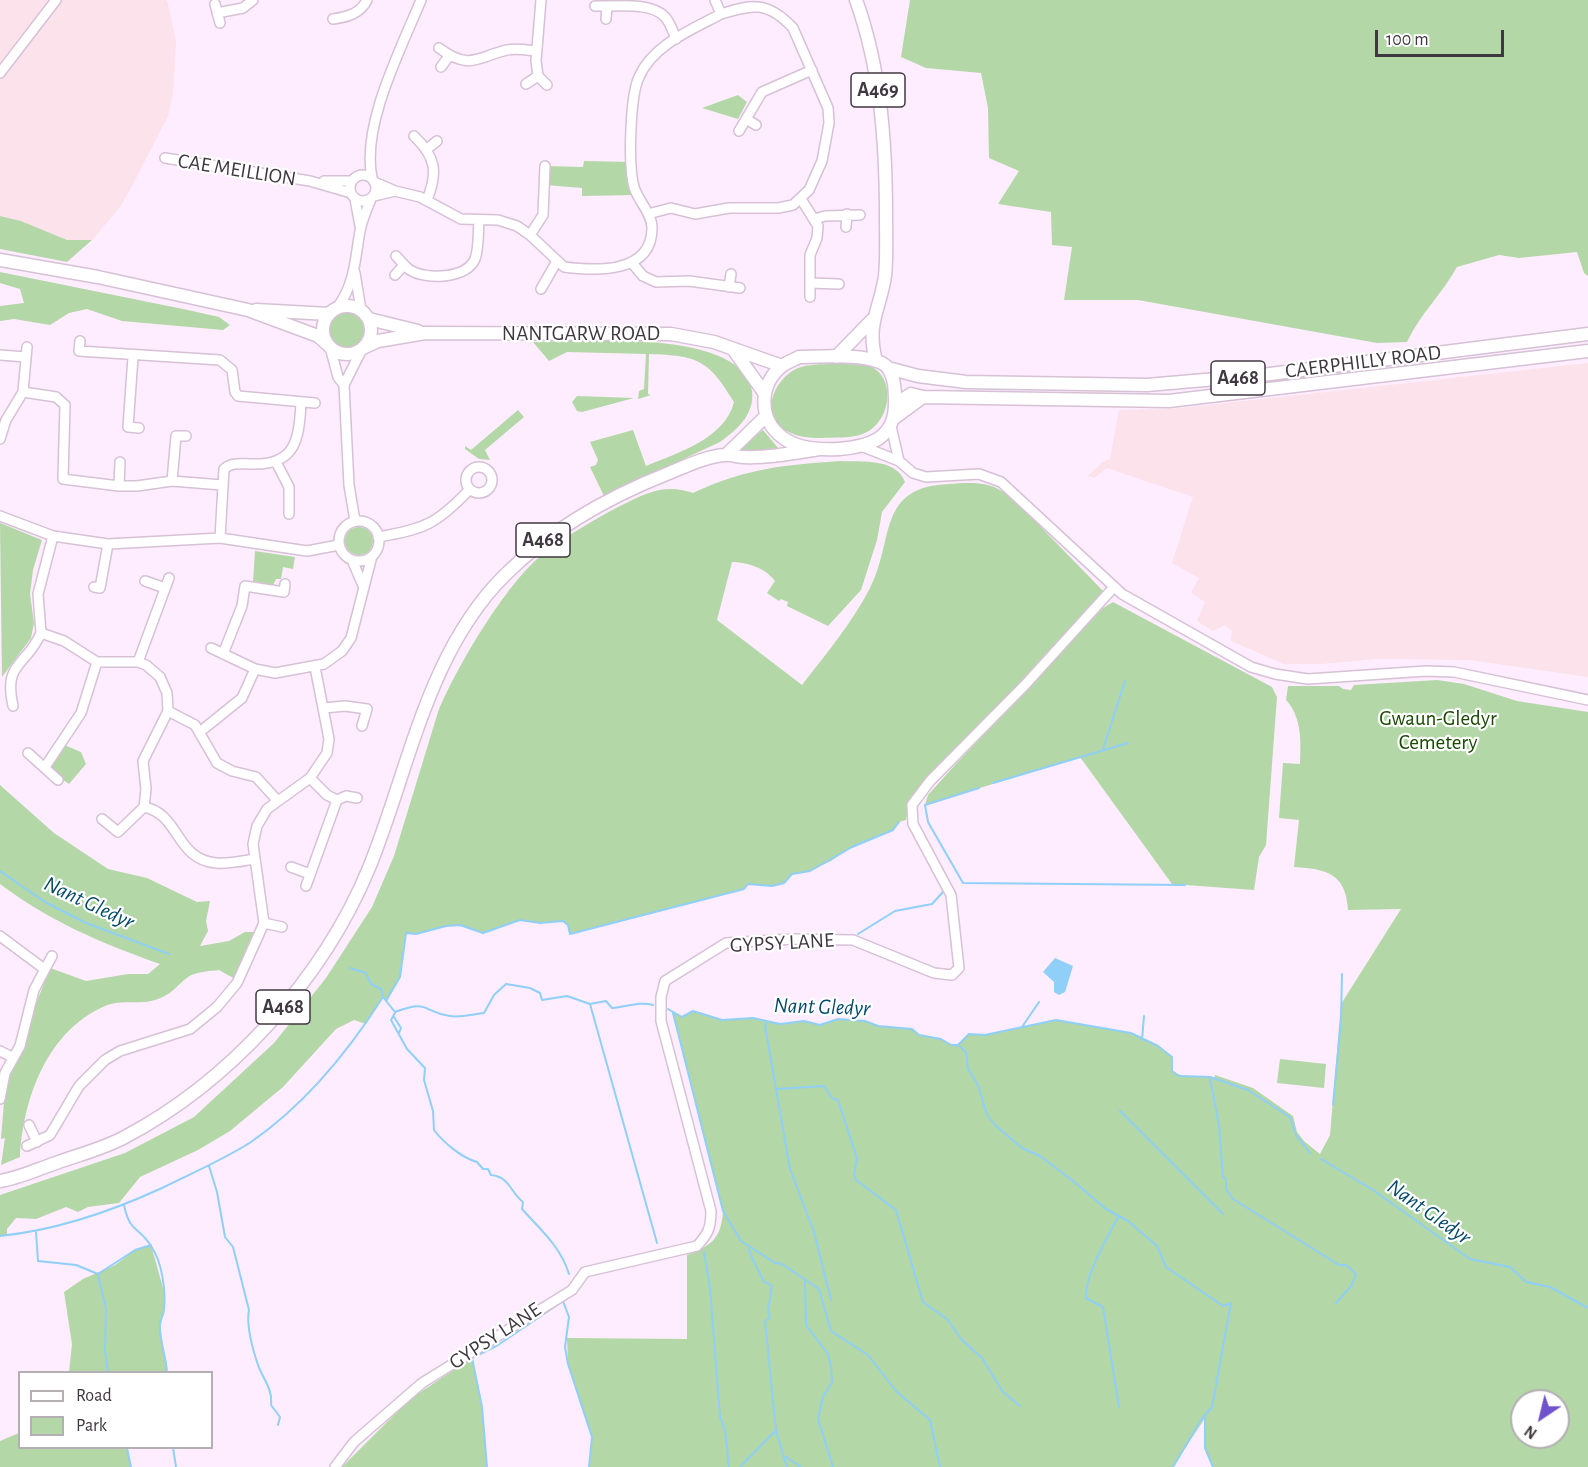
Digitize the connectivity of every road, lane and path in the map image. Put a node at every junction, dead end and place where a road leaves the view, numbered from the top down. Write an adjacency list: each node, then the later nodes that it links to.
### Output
1 (56, 0): 21 (street)
2 (253, 0): 11 (street)
3 (367, 0): 13 (street)
4 (421, 0): 31 (street)
5 (541, 0): 17 (street)
6 (715, 0): 12 (street)
7 (856, 0): 67 (main road, A469)
8 (763, 3): 12 (street); 20 (street)
9 (595, 6): 10 (street)
10 (607, 6): 14 (street); 15 (street)
11 (217, 14)
12 (721, 14): 15 (street)
13 (333, 19)
14 (606, 19)
15 (676, 39): 42 (street)
16 (439, 48): 18 (street)
17 (536, 51): 18 (street); 22 (street)
18 (449, 56): 19 (street)
19 (441, 67)
20 (812, 70): 25 (street); 40 (street)
21 (0, 73)
22 (538, 76): 23 (street); 24 (street)
23 (525, 84)
24 (546, 85)
25 (746, 119): 26 (street); 27 (street)
26 (756, 125)
27 (739, 130)
28 (414, 136): 30 (street)
29 (438, 141): 30 (street)
30 (427, 149): 41 (street)
31 (369, 153): 34 (street); 35 (street)
32 (165, 158): 36 (street, CAE MEILLION)
33 (545, 166): 49 (street)
34 (355, 179): 35 (street); 36 (street, CAE MEILLION); 38 (street)
35 (373, 180): 37 (street); 39 (street)
36 (310, 181): 38 (street, CAE MEILLION)
37 (395, 191): 39 (street); 41 (street)
38 (353, 196): 39 (street); 48 (street)
39 (372, 197): 48 (street)
40 (801, 199): 42 (street); 45 (street)
41 (428, 200): 46 (street)
42 (648, 214): 53 (street)
43 (847, 214): 44 (street); 45 (street); 47 (street)
44 (860, 215)
45 (815, 219): 59 (street)
46 (479, 221): 49 (street); 54 (street)
47 (846, 227)
48 (360, 228): 55 (street)
49 (530, 235): 52 (street)
50 (396, 256): 54 (street)
51 (0, 260): 64 (main road)
52 (557, 261): 53 (street); 58 (street)
53 (632, 263): 61 (street)
54 (404, 265): 57 (street)
55 (355, 270): 65 (street); 66 (street)
56 (731, 274): 61 (street)
57 (395, 275)
58 (541, 282)
59 (810, 283): 60 (street); 63 (street)
60 (839, 284)
61 (729, 287): 62 (street)
62 (740, 288)
63 (810, 297)
64 (248, 310): 65 (main road); 71 (main road)
65 (333, 311): 66 (main road); 71 (main road)
66 (365, 314): 68 (main road, NANTGARW ROAD); 73 (main road)
67 (872, 320): 79 (main road, A469); 80 (main road, A469)
68 (425, 333): 73 (main road, NANTGARW ROAD); 74 (main road, NANTGARW ROAD)
69 (1588, 334): 82 (main road, CAERPHILLY ROAD / A468)
70 (80, 341): 78 (street)
71 (328, 345): 73 (main road); 83 (street)
72 (27, 346): 77 (street)
73 (363, 349): 83 (street)
74 (734, 351): 81 (main road, NANTGARW ROAD); 85 (main road)
75 (1588, 351): 86 (main road, CAERPHILLY ROAD / A468)
76 (0, 355): 77 (street)
77 (26, 357): 84 (street)
78 (133, 357): 87 (street); 92 (street)
79 (836, 357): 80 (main road); 81 (main road)
80 (876, 361): 82 (main road)
81 (782, 366): 85 (main road)
82 (888, 368): 89 (main road)
83 (344, 385): 107 (street)
84 (23, 392): 94 (street); 103 (street)
85 (765, 394): 90 (main road)
86 (923, 397): 89 (main road, CAERPHILLY ROAD / A468); 91 (main road)
87 (301, 403): 88 (street); 100 (street)
88 (315, 403)
89 (895, 404): 91 (main road)
90 (766, 416): 96 (main road); 97 (main road, A468)
91 (892, 423): 95 (main road); 98 (street)
92 (139, 428)
93 (186, 436): 101 (street)
94 (0, 439)
95 (861, 446): 96 (main road); 98 (street)
96 (819, 449): 97 (main road, A468)
97 (726, 455): 161 (main road, A468)
98 (899, 461): 118 (street)
99 (120, 462): 103 (street)
100 (276, 462): 102 (street); 105 (street)
101 (172, 481): 102 (street); 103 (street)
102 (222, 485): 110 (street)
103 (119, 486)
104 (470, 489): 109 (street)
105 (289, 514)
106 (0, 516): 108 (street)
107 (355, 521): 109 (street); 112 (street)
108 (53, 536): 111 (street); 120 (street)
109 (378, 537): 113 (street)
110 (220, 538): 111 (street); 112 (street)
111 (108, 544): 117 (street)
112 (339, 545): 114 (street)
113 (372, 556): 114 (street); 119 (street)
114 (352, 560): 119 (street)
115 (145, 581): 124 (street)
116 (285, 584): 122 (street)
117 (94, 587)
118 (1114, 587): 128 (street); 162 (street, GYPSY LANE)
119 (364, 588): 125 (street)
120 (41, 633): 123 (street); 129 (street)
121 (211, 648): 122 (street)
122 (223, 654): 126 (street)
123 (97, 662): 124 (street); 136 (street)
124 (138, 662): 132 (street)
125 (315, 668): 126 (street); 130 (street)
126 (255, 669): 134 (street)
127 (370, 699): 131 (street)
128 (1588, 700)
129 (13, 706)
130 (324, 708): 131 (street); 137 (street)
131 (367, 709): 133 (street)
132 (168, 711): 134 (street); 142 (street)
133 (362, 726)
134 (201, 731): 140 (street)
135 (28, 753): 136 (street)
136 (45, 767): 138 (street)
137 (310, 778): 140 (street); 141 (street)
138 (58, 780)
139 (357, 798): 141 (street)
140 (277, 800): 146 (street)
141 (337, 800): 148 (street)
142 (144, 807): 144 (street); 146 (street)
143 (102, 819): 144 (street)
144 (118, 832): 145 (street)
145 (126, 841)
146 (254, 859): 150 (street)
147 (291, 867): 148 (street)
148 (310, 874): 149 (street)
149 (306, 886)
150 (264, 923): 151 (street); 159 (street)
151 (282, 927)
152 (0, 936): 154 (street)
153 (52, 956): 154 (street)
154 (43, 968): 156 (street)
155 (0, 1051): 156 (street)
156 (12, 1057): 157 (street)
157 (0, 1099)
158 (29, 1125): 159 (street)
159 (37, 1142): 160 (street)
160 (27, 1146)
161 (0, 1181)
162 (334, 1467)

